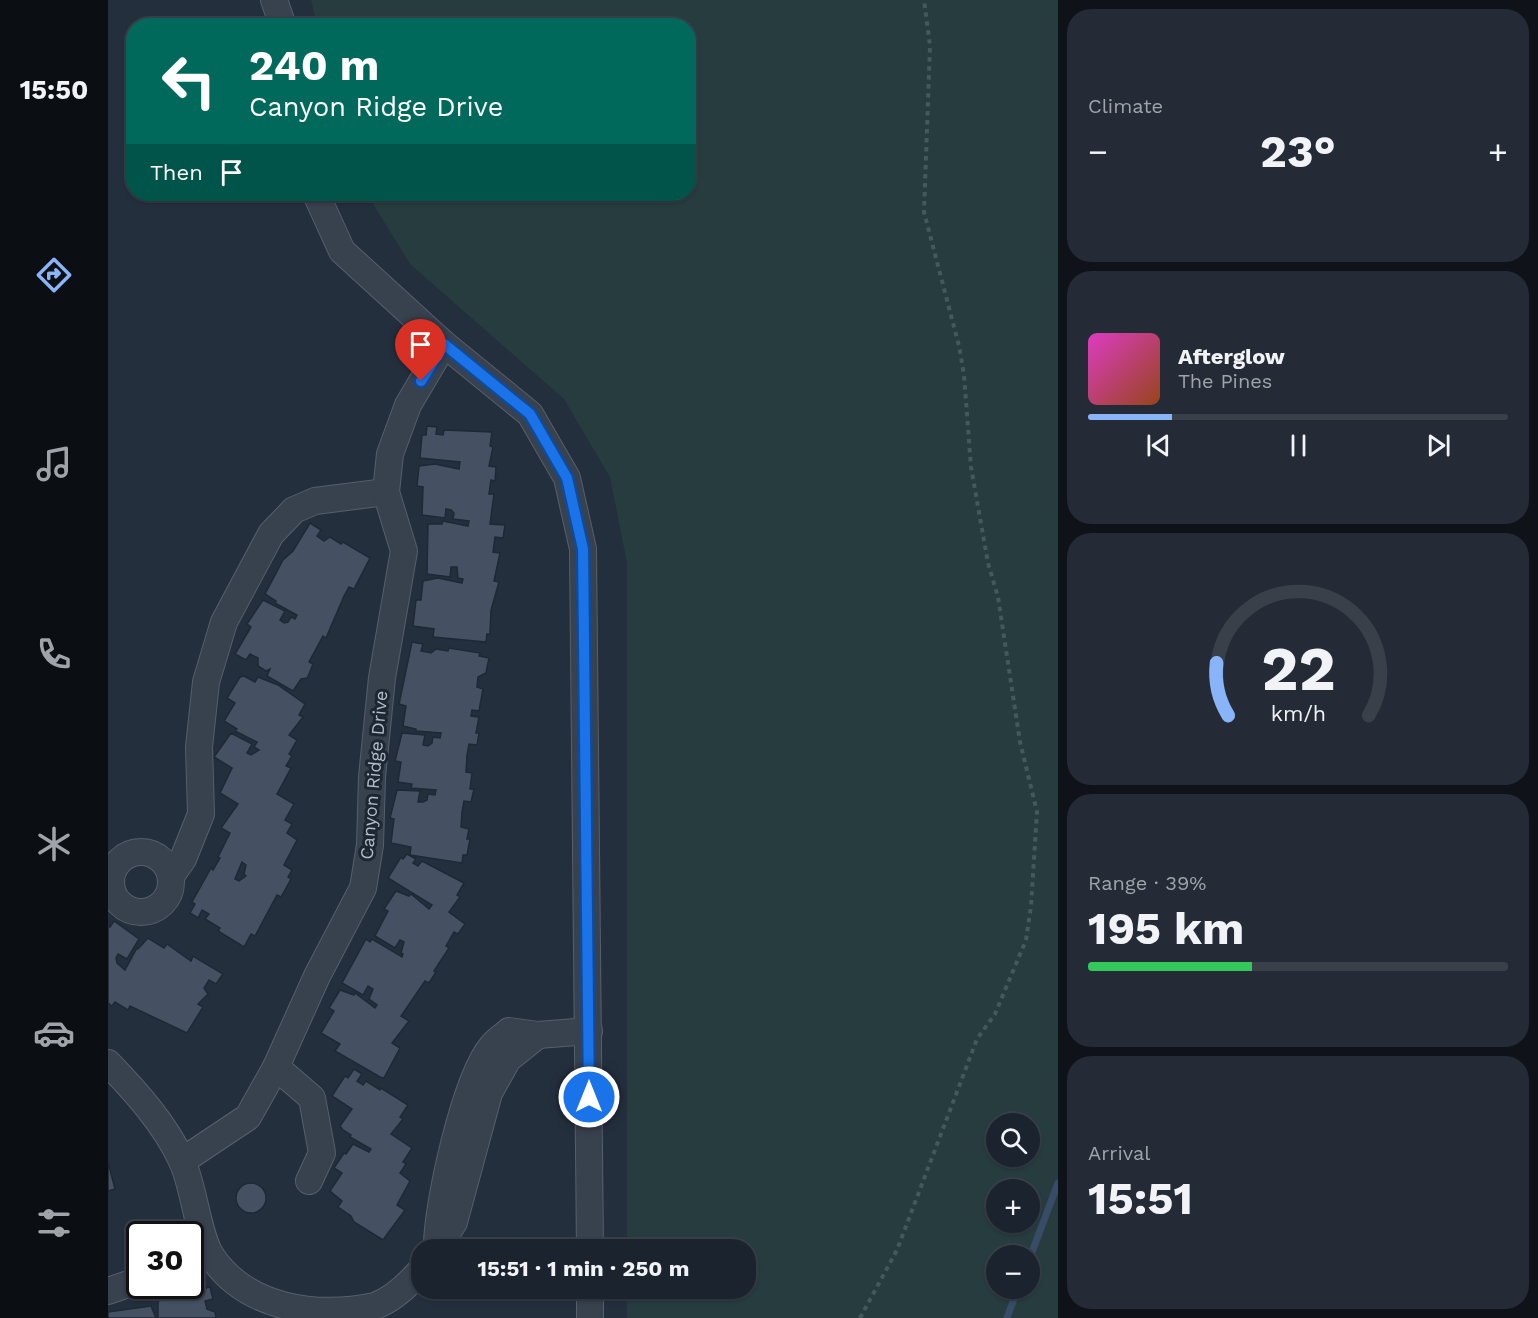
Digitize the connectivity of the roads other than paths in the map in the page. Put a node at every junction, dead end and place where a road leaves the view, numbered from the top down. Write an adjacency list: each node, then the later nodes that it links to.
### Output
1 (274, 0): 2 (street)
2 (280, 18)
3 (319, 201): 4 (street)
4 (444, 344): 5 (street, Canyon Ridge Drive); 7 (street)
5 (386, 492): 6 (street); 9 (street, Canyon Ridge Drive)
6 (171, 876)
7 (589, 1031): 13 (street); 14 (street)
8 (108, 1063): 10 (street)
9 (276, 1067): 10 (street, Canyon Ridge Drive); 11 (street)
10 (182, 1161): 12 (street)
11 (309, 1181)
12 (194, 1221)
13 (436, 1239)
14 (590, 1239)
15 (204, 1261): 16 (street)
16 (411, 1281)
17 (126, 1285): 18 (street)
18 (108, 1291)
19 (590, 1299): 20 (street)
20 (590, 1318)

